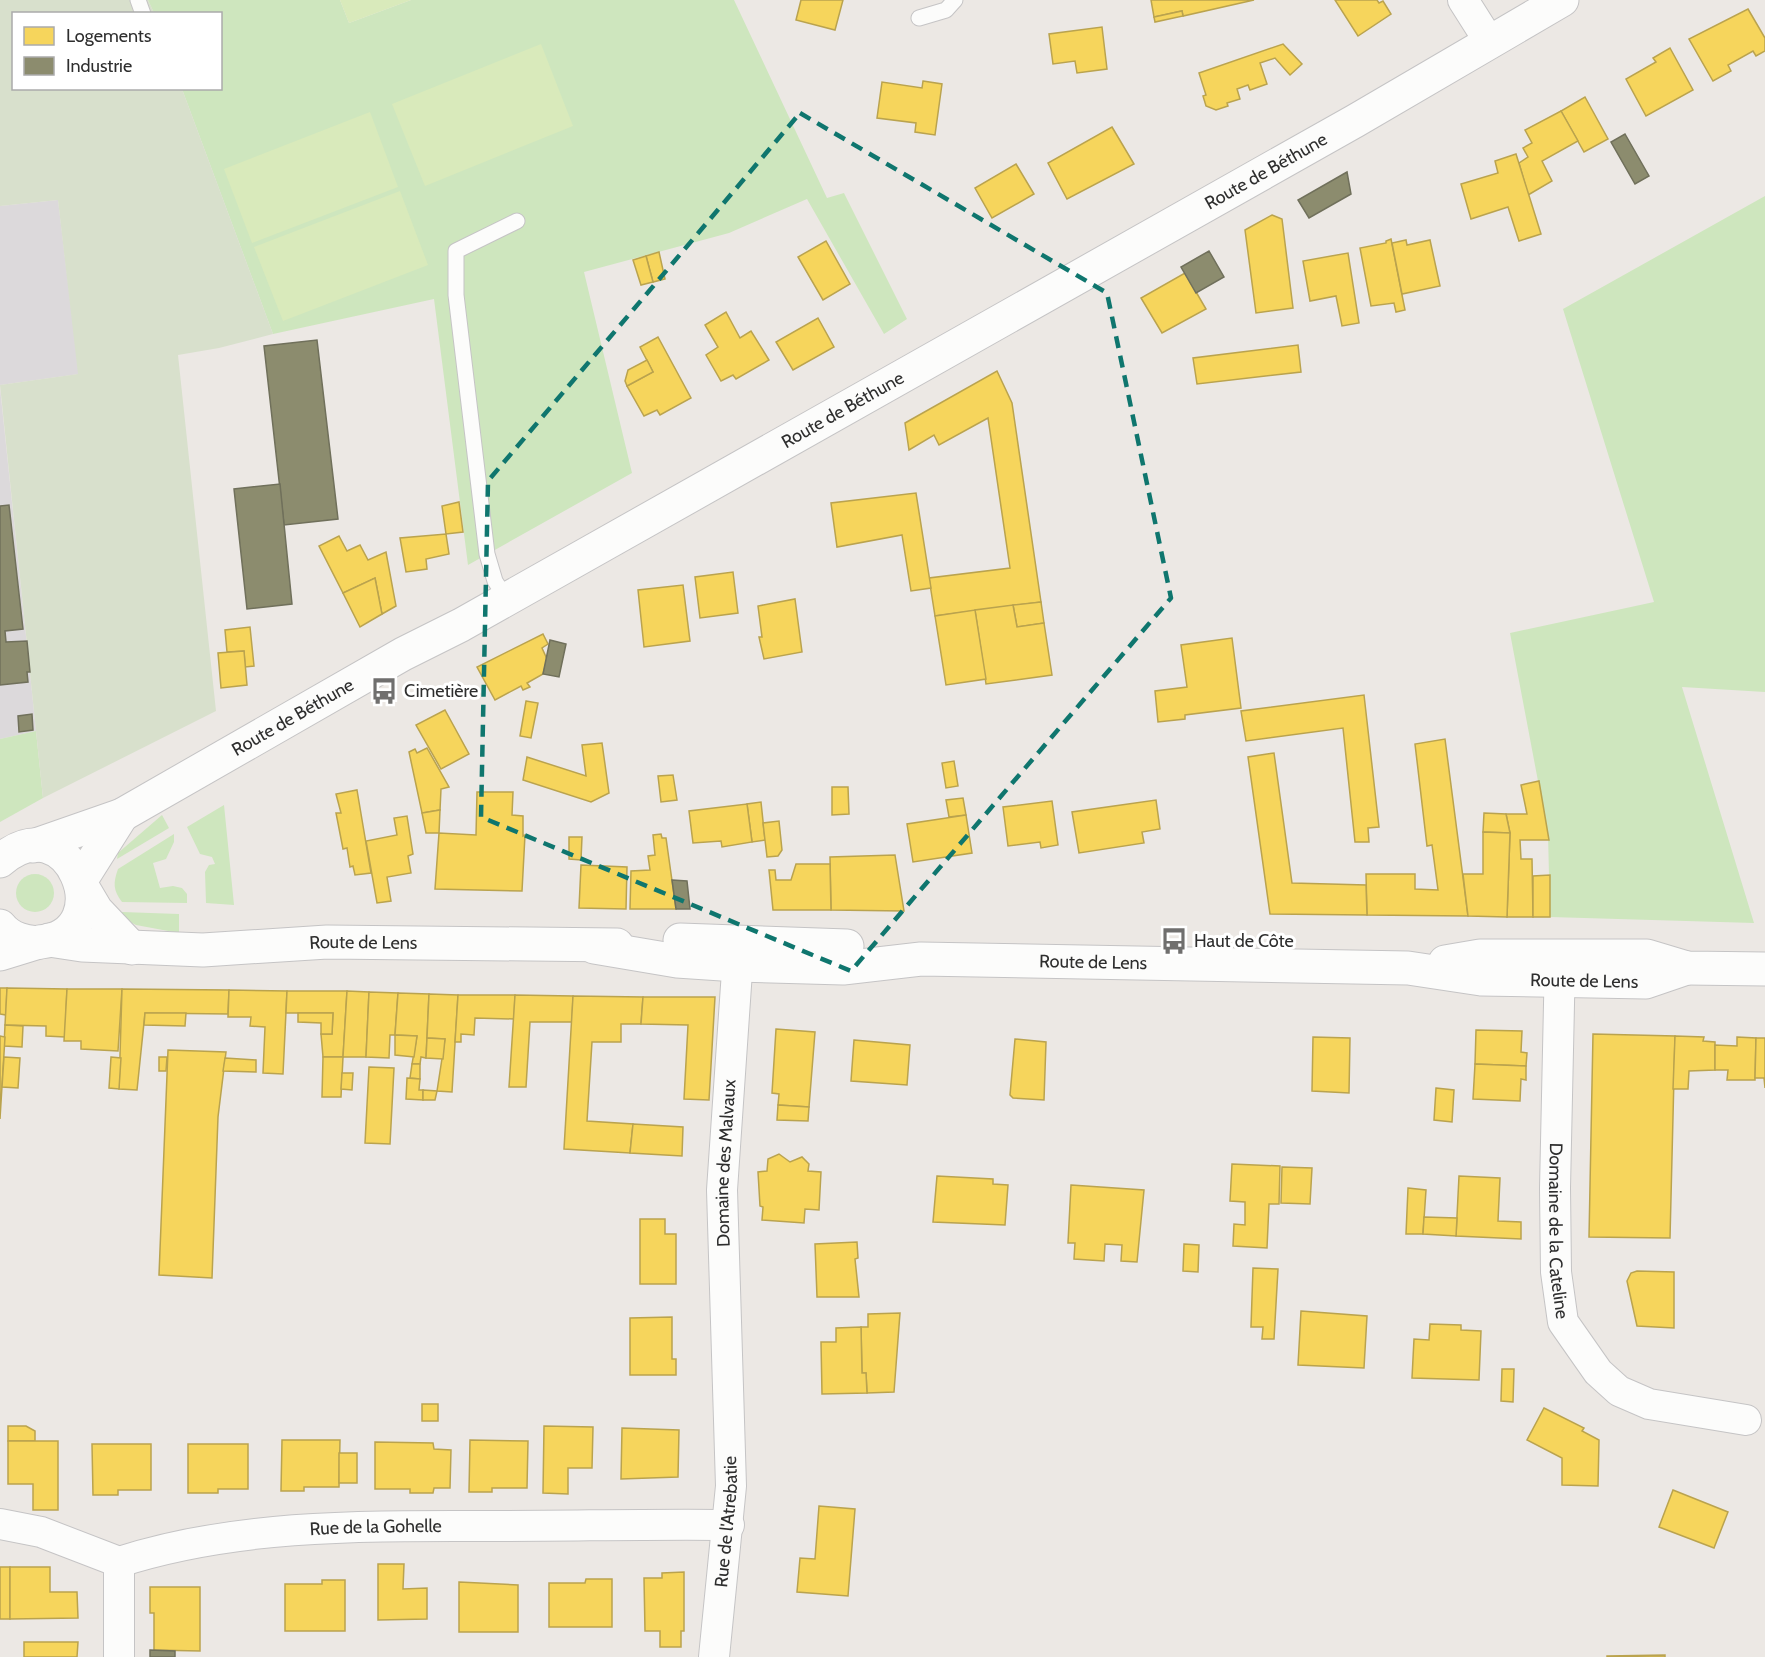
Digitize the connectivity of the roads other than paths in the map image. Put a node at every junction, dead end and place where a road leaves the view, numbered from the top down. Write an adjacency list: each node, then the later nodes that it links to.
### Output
1 (956, 0): 4 (lane)
2 (1463, 0): 5 (street)
3 (1562, 0): 5 (main road, Route de Béthune)
4 (919, 18)
5 (1489, 41): 7 (main road, Route de Béthune)
6 (517, 221): 7 (lane)
7 (506, 598): 8 (main road, Route de Béthune)
8 (122, 815): 9 (main road, Route de Béthune); 11 (main road)
9 (33, 846): 10 (main road, Route de Béthune); 11 (main road)
10 (0, 861)
11 (82, 884): 13 (main road); 14 (main road)
12 (0, 926): 13 (main road)
13 (44, 941): 14 (main road, Route de Lens); 15 (main road)
14 (132, 948): 16 (main road, Route de Lens)
15 (0, 954)
16 (738, 954): 17 (main road, Route de Lens); 19 (street, Domaine des Malvaux)
17 (1560, 968): 18 (main road, Route de Lens); 20 (street, Domaine de la Cateline)
18 (1765, 969)
19 (728, 1385): 22 (street, Rue de l'Atrebatie)
20 (1746, 1420)
21 (0, 1524): 23 (street)
22 (729, 1525): 23 (street, Rue de la Gohelle); 25 (street, Rue de l'Atrebatie)
23 (119, 1562): 24 (street)
24 (119, 1657)
25 (714, 1657)

